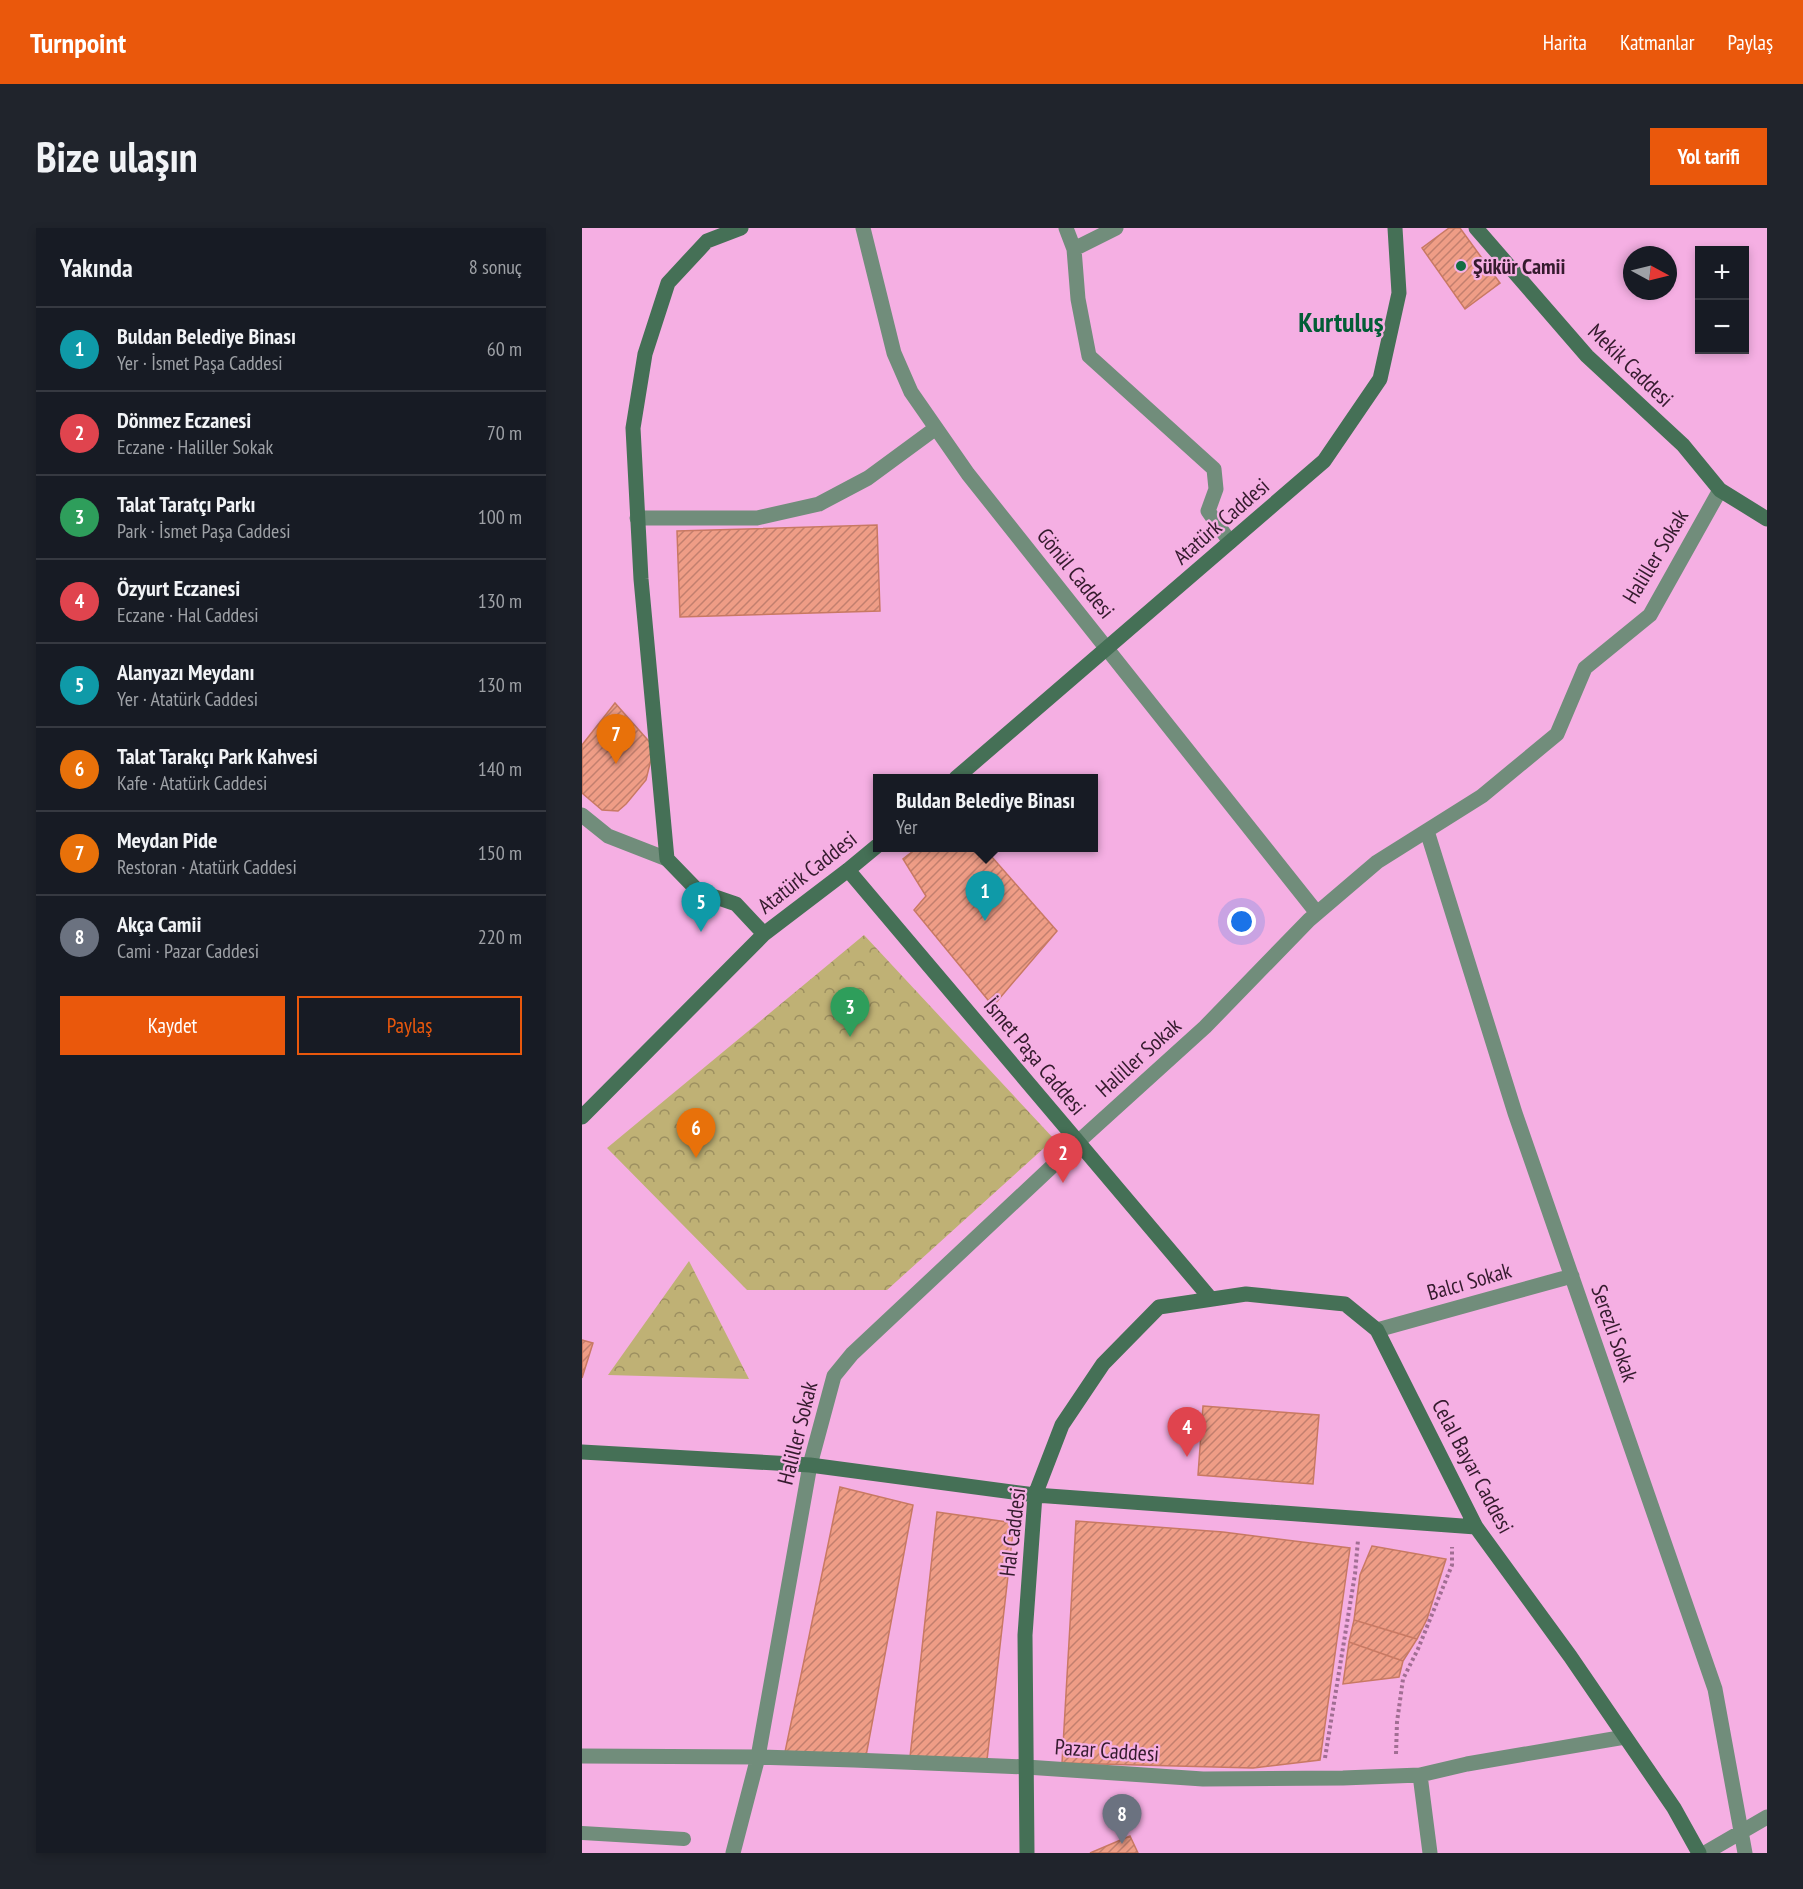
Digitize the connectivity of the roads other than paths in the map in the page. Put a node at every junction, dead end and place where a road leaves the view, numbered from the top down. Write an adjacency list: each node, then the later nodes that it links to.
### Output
1 (741, 228): 7 (street)
2 (863, 228): 9 (street, Gönül Caddesi)
3 (1066, 228): 8 (street)
4 (1116, 228): 8 (street)
5 (1395, 228): 13 (street, Atatürk Caddesi)
6 (1476, 228): 10 (street, Mekik Caddesi)
7 (707, 235): 11 (street)
8 (1074, 249): 13 (street)
9 (936, 428): 11 (street); 14 (street, Gönül Caddesi)
10 (1720, 490): 12 (street, Mekik Caddesi); 17 (street, Haliller Sokak)
11 (638, 518): 19 (street)
12 (1767, 519)
13 (1230, 542): 14 (street, Atatürk Caddesi)
14 (1108, 648): 15 (street, Atatürk Caddesi); 21 (street, Gönül Caddesi)
15 (961, 774)
16 (582, 814): 19 (street)
17 (1427, 831): 21 (street, Haliller Sokak); 25 (street, Serezli Sokak)
18 (873, 849): 20 (street, Atatürk Caddesi)
19 (667, 859): 22 (street)
20 (848, 870): 22 (street, Atatürk Caddesi); 24 (street, İsmet Paşa Caddesi)
21 (1317, 913): 24 (street, Haliller Sokak)
22 (764, 934): 23 (street, Atatürk Caddesi)
23 (582, 1118)
24 (1078, 1142): 26 (street, İsmet Paşa Caddesi); 29 (street, Haliller Sokak)
25 (1572, 1276): 27 (street, Balcı Sokak); 38 (street, Serezli Sokak)
26 (1211, 1299): 27 (street, Celal Bayar Caddesi); 30 (street, Hal Caddesi)
27 (1377, 1330): 31 (street, Celal Bayar Caddesi)
28 (582, 1452): 29 (street)
29 (810, 1465): 30 (street); 34 (street, Haliller Sokak)
30 (1035, 1495): 31 (street); 35 (street, Hal Caddesi)
31 (1476, 1527): 32 (street, Celal Bayar Caddesi)
32 (1626, 1737): 36 (street, Pazar Caddesi); 44 (street, Celal Bayar Caddesi)
33 (582, 1756): 34 (street, Pazar Caddesi)
34 (758, 1757): 35 (street, Pazar Caddesi); 41 (street, Haliller Sokak)
35 (1026, 1767): 36 (street, Pazar Caddesi); 42 (street, Hal Caddesi)
36 (1420, 1775): 43 (street)
37 (1767, 1817): 38 (street)
38 (1742, 1832): 45 (street); 46 (street, Serezli Sokak)
39 (582, 1833): 40 (lane)
40 (684, 1839)
41 (733, 1853)
42 (1027, 1853)
43 (1430, 1853)
44 (1699, 1853)
45 (1705, 1853)
46 (1744, 1853)

